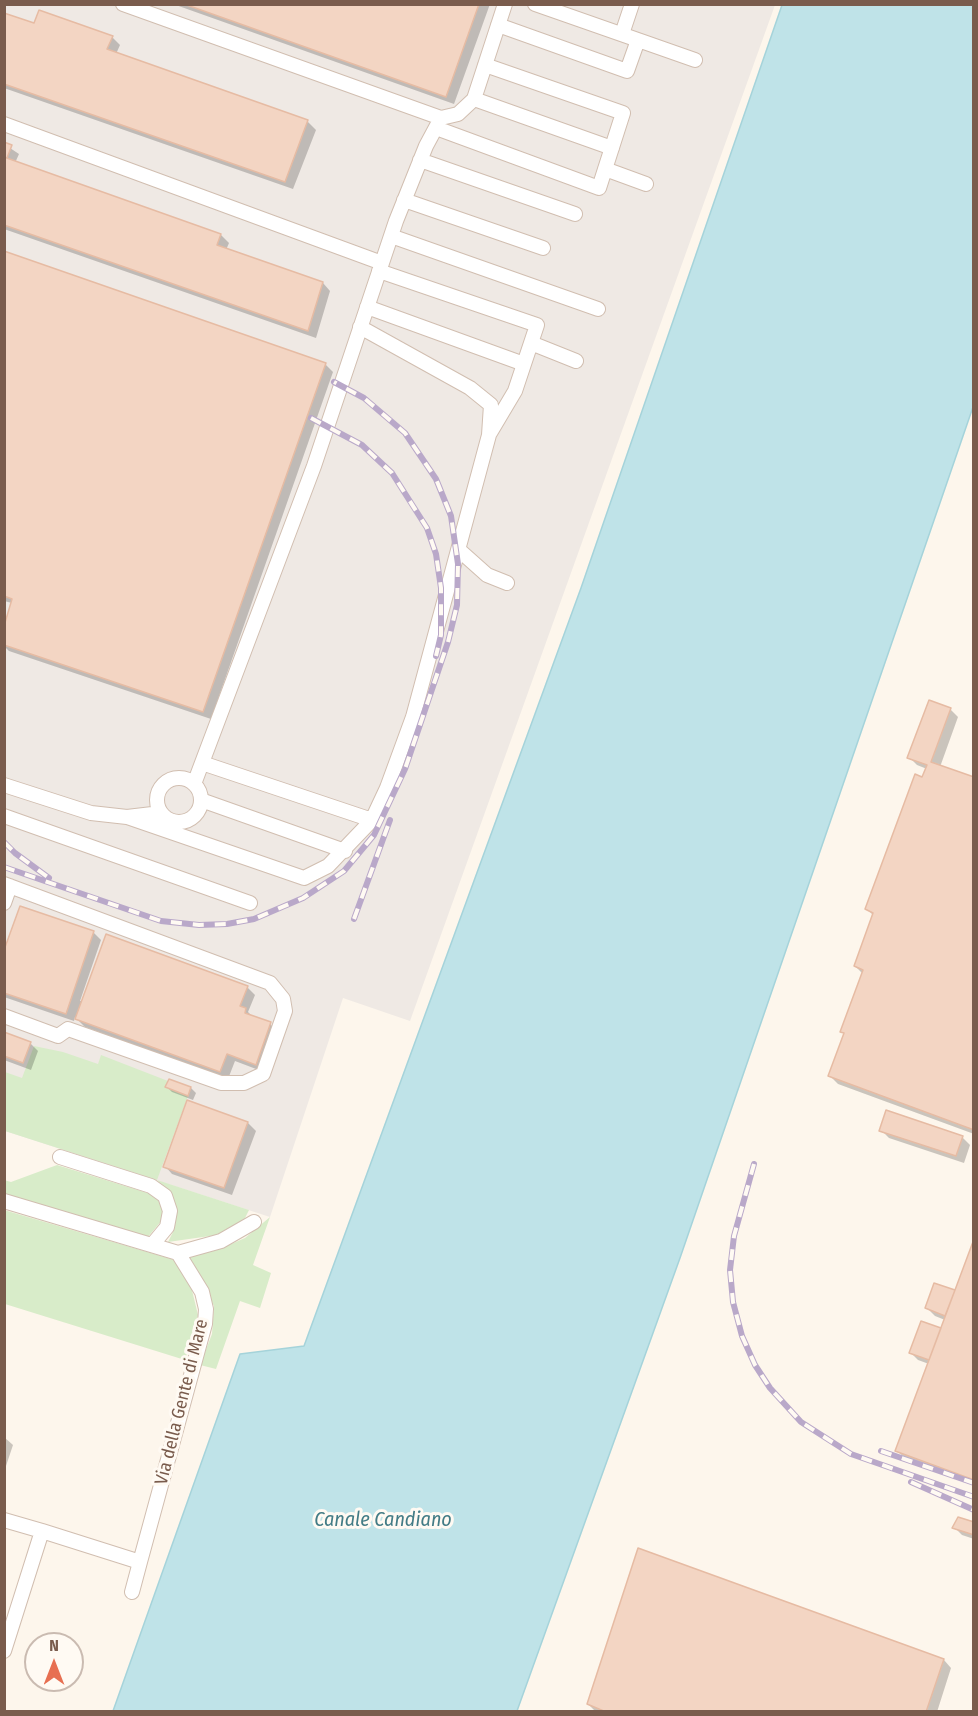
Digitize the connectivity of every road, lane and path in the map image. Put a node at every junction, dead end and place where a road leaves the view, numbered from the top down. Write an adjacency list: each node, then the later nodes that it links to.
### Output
1 (123, 4): 11 (street)
2 (505, 4): 5 (street)
3 (535, 4): 6 (street)
4 (632, 4): 6 (street)
5 (498, 25): 7 (street); 9 (street)
6 (622, 34): 7 (street)
7 (638, 40): 8 (street)
8 (695, 60)
9 (484, 65): 10 (street); 13 (street)
10 (474, 99): 11 (street); 13 (street)
11 (439, 123): 14 (street); 15 (street)
12 (4, 124): 21 (street)
13 (612, 148): 15 (street)
14 (420, 160): 17 (street); 18 (street)
15 (605, 169): 16 (street)
16 (646, 184)
17 (405, 200): 19 (street); 20 (street)
18 (574, 214)
19 (391, 236): 21 (street); 23 (street)
20 (543, 248)
21 (381, 267): 22 (street); 25 (street)
22 (367, 307): 24 (street); 27 (street)
23 (598, 309)
24 (360, 327): 28 (street); 31 (street)
25 (531, 343): 26 (street); 27 (street)
26 (576, 360)
27 (524, 364): 28 (street)
28 (489, 435): 29 (street)
29 (459, 550): 30 (street); 38 (street)
30 (507, 583)
31 (202, 763): 32 (street); 38 (street)
32 (194, 784): 34 (street); 35 (street)
33 (4, 785): 37 (street)
34 (201, 800): 35 (street); 39 (street)
35 (162, 813): 37 (street)
36 (4, 816): 42 (street)
37 (127, 817): 39 (street)
38 (372, 820): 39 (street)
39 (345, 850)
40 (7, 885): 41 (street); 43 (street)
41 (4, 903)
42 (250, 903)
43 (4, 1016)
44 (60, 1157): 47 (street)
45 (4, 1201): 47 (street)
46 (254, 1222): 48 (street)
47 (152, 1245): 48 (street)
48 (178, 1253): 51 (street, Via della Gente di Mare)
49 (4, 1520): 50 (street)
50 (42, 1531): 51 (street); 53 (street)
51 (140, 1562): 52 (street, Via della Gente di Mare)
52 (132, 1592)
53 (4, 1651)

